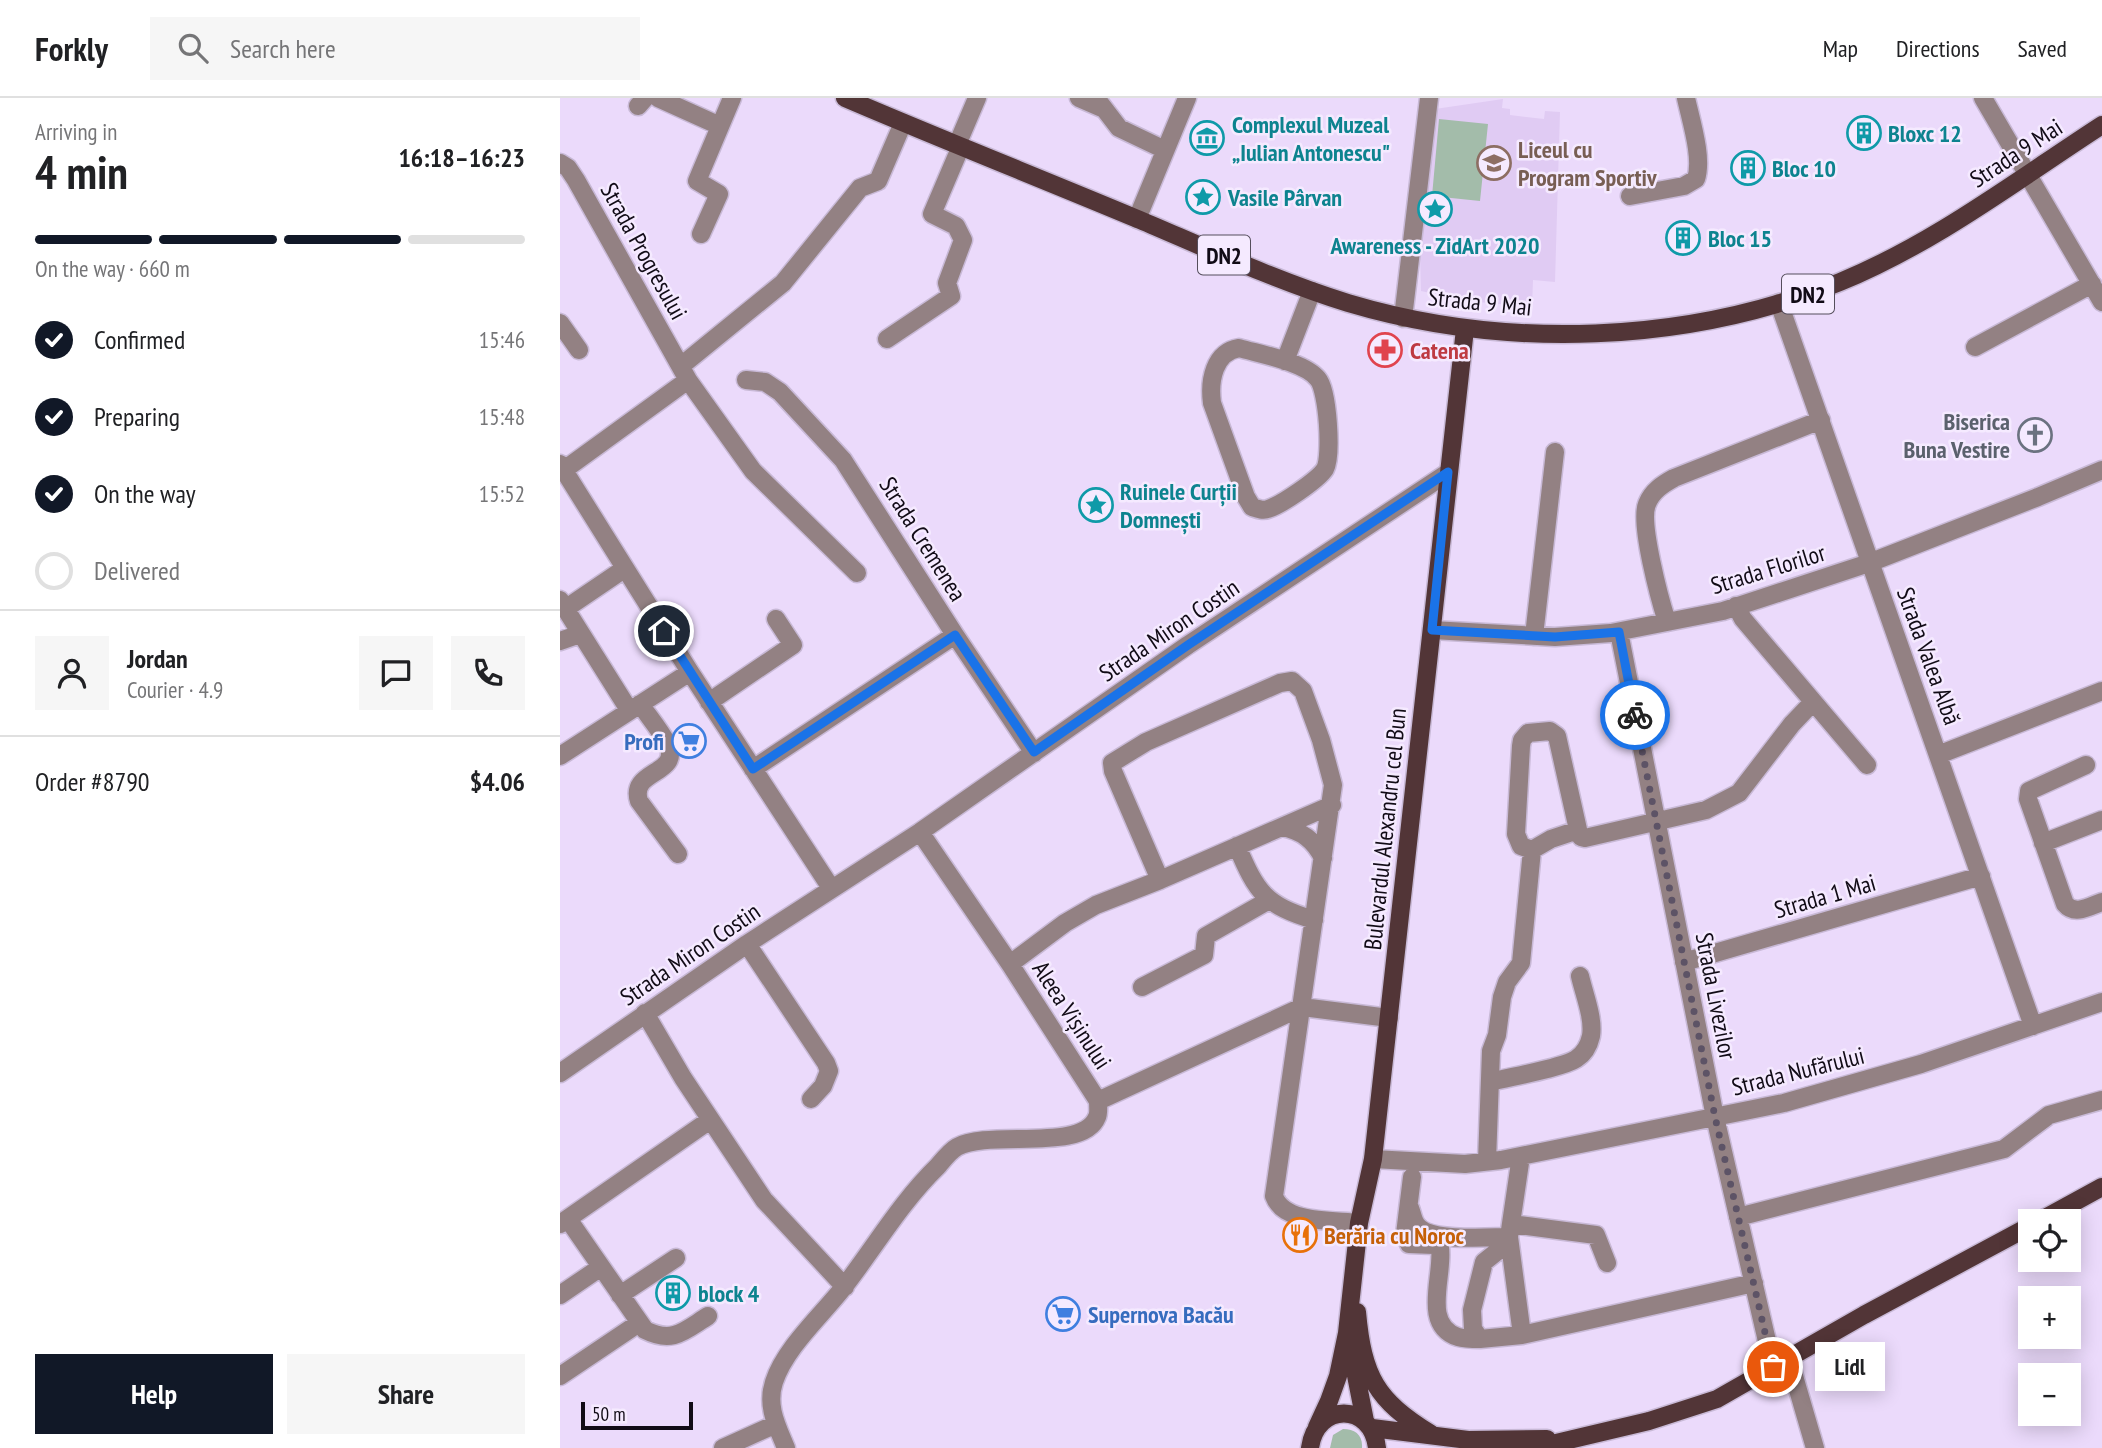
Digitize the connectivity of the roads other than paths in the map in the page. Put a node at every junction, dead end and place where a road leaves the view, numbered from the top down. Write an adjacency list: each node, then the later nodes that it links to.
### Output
1 (658, 98): 13 (street)
2 (732, 98): 13 (street)
3 (845, 98): 11 (main road, Strada 9 Mai / DN2)
4 (976, 98): 14 (street)
5 (1079, 98): 10 (street)
6 (1187, 98): 15 (street)
7 (1429, 98): 25 (street)
8 (1686, 98): 18 (street)
9 (1983, 98): 17 (street)
10 (1099, 103): 15 (street)
11 (903, 122): 14 (main road, Strada 9 Mai / DN2); 32 (street, Strada Progresului)
12 (2102, 125): 17 (main road, Strada 9 Mai / DN2)
13 (720, 126): 20 (street)
14 (959, 146): 19 (main road, Strada 9 Mai / DN2); 28 (street)
15 (1165, 150): 19 (street)
16 (560, 163): 32 (street, Strada Progresului)
17 (2027, 175): 21 (street); 24 (main road, Strada 9 Mai / DN2)
18 (1630, 196)
19 (1137, 219): 22 (main road, Strada 9 Mai / DN2)
20 (701, 234)
21 (2092, 284): 23 (street); 29 (street)
22 (1312, 291): 25 (main road, Strada 9 Mai / DN2); 31 (street)
23 (2102, 302)
24 (1779, 303): 27 (main road, Strada 9 Mai / DN2); 34 (street, Strada Valea Albă)
25 (1403, 318): 27 (main road, Strada 9 Mai / DN2)
26 (560, 323): 30 (street)
27 (1465, 329): 38 (main road, Bulevardul Alexandru cel Bun)
28 (887, 339)
29 (1975, 347)
30 (579, 350)
31 (1285, 361): 31 (street)
32 (685, 373): 36 (street, Strada Progresului); 41 (street, Strada Progresului)
33 (746, 380): 49 (street, Strada Cremenea)
34 (1821, 420): 39 (street, Strada Valea Albă); 45 (street)
35 (1555, 452): 50 (street)
36 (562, 467): 40 (street)
37 (2102, 470): 39 (street, Strada Florilor)
38 (1448, 472): 46 (main road, Bulevardul Alexandru cel Bun); 57 (street, Strada Miron Costin)
39 (1869, 563): 43 (street, Strada Florilor); 58 (street, Strada Valea Albă)
40 (624, 569): 42 (street); 52 (street)
41 (857, 573)
42 (562, 604): 48 (street)
43 (1736, 606): 45 (street, Strada Florilor); 55 (street)
44 (776, 619): 54 (street)
45 (1667, 622): 47 (street, Strada Florilor)
46 (1432, 630): 50 (street, Strada Florilor); 88 (main road, Bulevardul Alexandru cel Bun)
47 (1619, 632): 50 (street, Strada Florilor); 65 (street, Strada Livezilor)
48 (580, 634): 51 (street); 56 (street)
49 (955, 635): 57 (street, Strada Cremenea); 62 (street)
50 (1534, 636)
51 (560, 641)
52 (690, 672): 54 (street); 56 (street)
53 (2102, 691): 58 (street)
54 (709, 702): 62 (street)
55 (1813, 702): 60 (street); 65 (street)
56 (634, 707): 59 (street); 72 (street)
57 (1034, 752): 68 (street, Strada Miron Costin)
58 (1938, 755): 74 (street, Strada Valea Albă)
59 (560, 756)
60 (1867, 765)
61 (2086, 765): 69 (street)
62 (753, 769): 76 (street)
63 (1332, 805): 66 (street, Aleea Vișinului); 73 (street); 75 (street)
64 (2102, 820): 69 (street)
65 (1656, 821): 67 (street); 81 (street, Strada Livezilor)
66 (1282, 827): 70 (street, Aleea Vișinului); 73 (street)
67 (1578, 830): 71 (street); 71 (street)
68 (920, 832): 76 (street, Strada Miron Costin); 82 (street)
69 (2043, 843): 78 (street)
70 (1237, 846): 75 (street, Aleea Vișinului); 77 (street)
71 (1532, 850): 91 (street)
72 (678, 854)
73 (1323, 858): 79 (street)
74 (1981, 876): 81 (street, Strada 1 Mai); 89 (street, Strada Valea Albă)
75 (1160, 880): 82 (street, Aleea Vișinului)
76 (831, 888): 80 (street, Strada Miron Costin)
77 (1269, 900): 79 (street); 84 (street)
78 (2102, 902)
79 (1314, 920): 86 (street)
80 (747, 944): 87 (street, Strada Miron Costin); 92 (street)
81 (1684, 962): 95 (street, Strada Livezilor)
82 (1010, 964): 94 (street, Aleea Vișinului)
83 (1580, 976): 91 (street)
84 (1142, 987)
85 (2102, 1002): 89 (street, Strada Nufărului)
86 (1302, 1007): 88 (street); 94 (street, Aleea Vișinului); 106 (street)
87 (645, 1013): 90 (street, Strada Miron Costin); 96 (street)
88 (1389, 1018): 98 (main road, Bulevardul Alexandru cel Bun)
89 (2034, 1026): 95 (street, Strada Nufărului)
90 (560, 1073)
91 (1490, 1082): 99 (street)
92 (811, 1099)
93 (2102, 1100): 104 (street)
94 (1098, 1101): 114 (street)
95 (1715, 1117): 97 (street, Strada Nufărului); 104 (street, Strada Livezilor)
96 (710, 1120): 105 (street); 114 (street)
97 (1521, 1156): 99 (street, Strada Nufărului); 107 (street)
98 (1373, 1159): 99 (street, Strada Nufărului); 106 (main road, Bulevardul Alexandru cel Bun)
99 (1487, 1161)
100 (1412, 1177): 102 (street)
101 (2102, 1187): 103 (main road)
102 (1409, 1205): 107 (street); 121 (street)
103 (2062, 1209)
104 (1738, 1217): 113 (street, Strada Livezilor)
105 (564, 1221): 111 (street)
106 (1359, 1223): 112 (main road, Bulevardul Alexandru cel Bun)
107 (1510, 1231): 110 (street); 120 (street); 121 (street)
108 (2018, 1232): 122 (main road)
109 (676, 1258): 116 (street)
110 (1607, 1263)
111 (601, 1267): 115 (street); 116 (street)
112 (1354, 1281): 119 (main road, Bulevardul Alexandru cel Bun); 126 (main road)
113 (1754, 1283): 120 (street); 122 (street, Strada Livezilor)
114 (845, 1287): 124 (street)
115 (560, 1294)
116 (620, 1295): 118 (street)
117 (708, 1315): 118 (street)
118 (639, 1323): 123 (street)
119 (1347, 1333): 125 (main road, Bulevardul Alexandru cel Bun); 128 (main road, Bulevardul Alexandru cel Bun)
120 (1522, 1335): 121 (street)
121 (1480, 1339)
122 (1781, 1363): 127 (main road); 133 (street, Strada Livezilor)
123 (560, 1376)
124 (776, 1424): 129 (street); 130 (street)
125 (1368, 1424): 126 (main road); 128 (main road); 131 (main road, Bulevardul Alexandru cel Bun)
126 (1436, 1437): 127 (main road)
127 (1582, 1437): 132 (main road)
128 (1310, 1440)
129 (723, 1448)
130 (786, 1448)
131 (1377, 1448)
132 (1535, 1448)
133 (1815, 1448)

